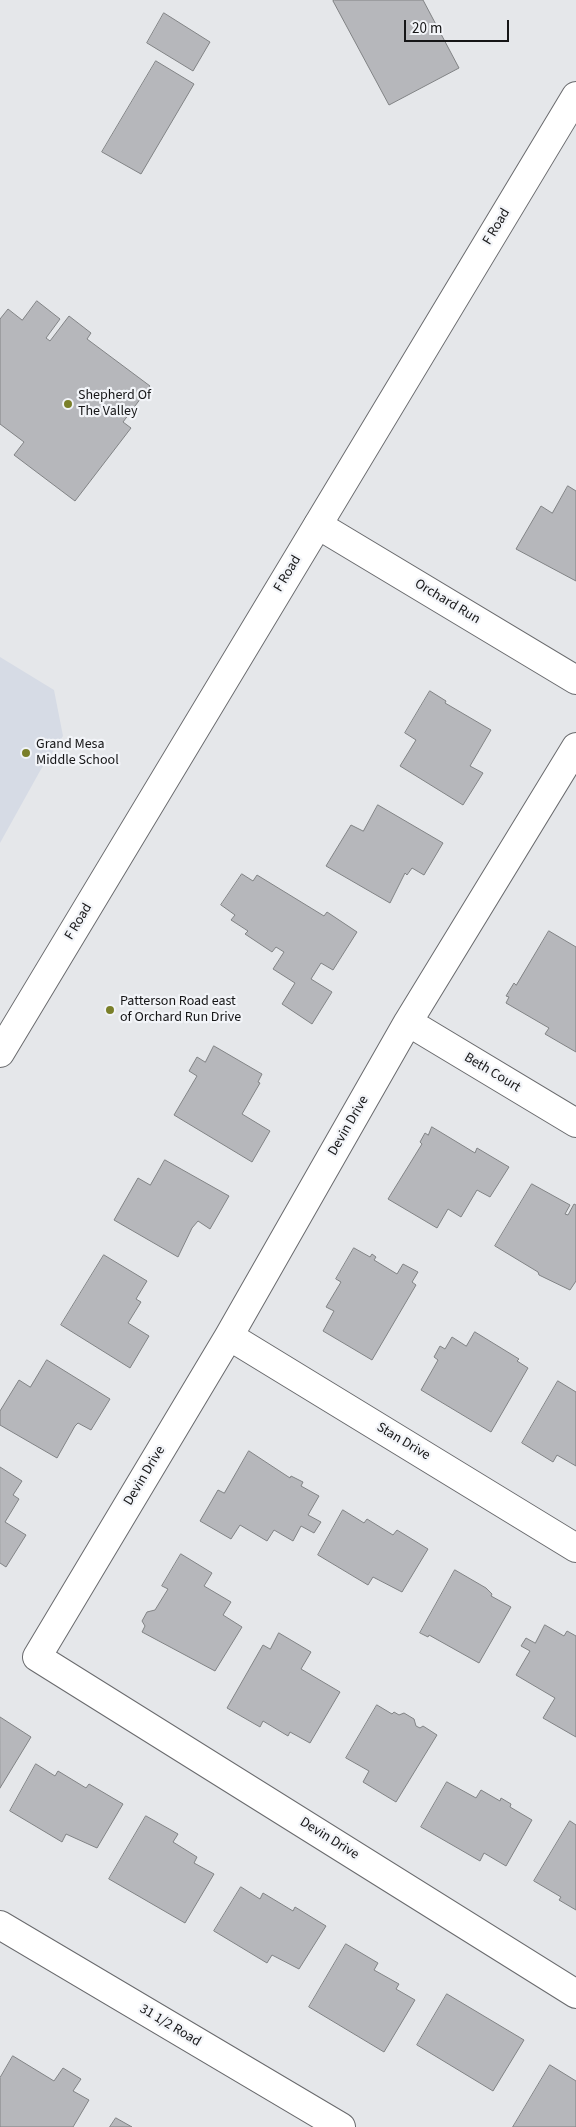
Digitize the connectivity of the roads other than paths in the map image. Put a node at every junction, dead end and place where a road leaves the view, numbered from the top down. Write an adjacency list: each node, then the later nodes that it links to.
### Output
1 (576, 96): 2 (street, F Road)
2 (318, 525): 3 (street, Orchard Run); 6 (street, F Road)
3 (576, 680)
4 (576, 747): 5 (street, Devin Drive)
5 (408, 1022): 7 (street, Beth Court); 8 (street, Devin Drive)
6 (0, 1053)
7 (576, 1123)
8 (229, 1336): 9 (street, Stan Drive); 11 (street, Devin Drive)
9 (576, 1548)
10 (0, 1925): 12 (street, 31 1/2 Road)
11 (576, 1994)
12 (341, 2127)

